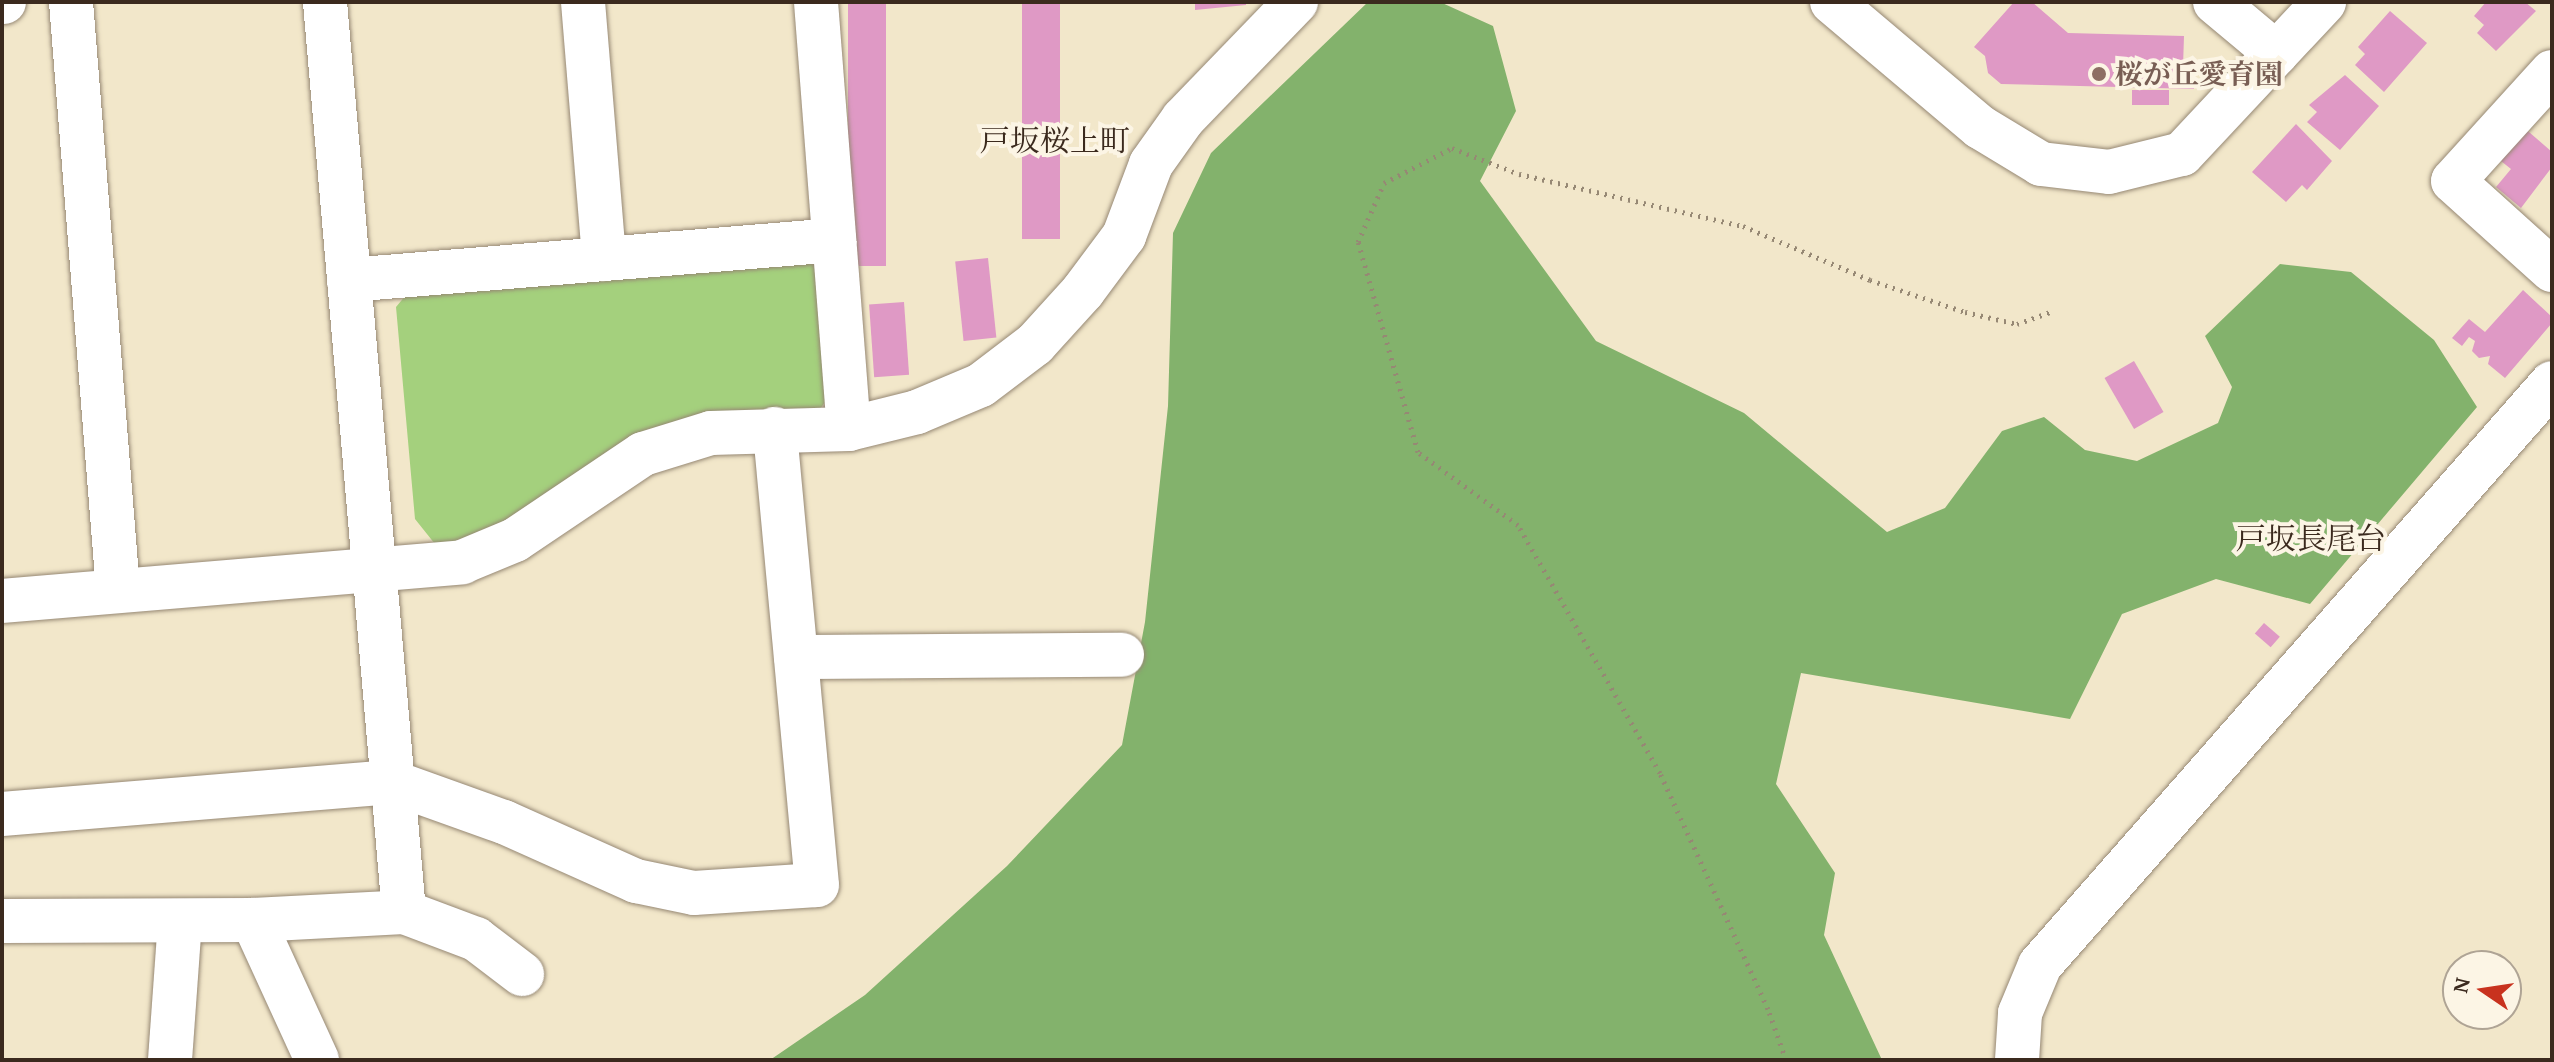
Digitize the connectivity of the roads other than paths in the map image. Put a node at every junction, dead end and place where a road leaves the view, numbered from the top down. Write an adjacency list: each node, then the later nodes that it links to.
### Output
1 (71, 2): 19 (street)
2 (325, 2): 14 (street)
3 (583, 2): 12 (street)
4 (816, 2): 11 (street)
5 (1296, 2): 17 (street)
6 (1832, 2): 9 (street)
7 (2215, 2): 9 (street)
8 (2324, 2): 9 (street)
9 (2276, 53)
10 (2552, 72): 13 (street)
11 (834, 240): 12 (street); 17 (street)
12 (604, 259): 14 (street)
13 (2552, 270)
14 (349, 280): 18 (street)
15 (2552, 383): 32 (street)
16 (775, 429): 17 (street); 18 (street); 22 (street)
17 (849, 429)
18 (375, 572): 19 (street); 23 (street)
19 (118, 590): 20 (street)
20 (2, 601)
21 (1122, 655): 22 (street)
22 (796, 657): 23 (street)
23 (392, 782): 24 (street); 25 (street)
24 (2, 814)
25 (404, 912): 26 (street); 29 (street)
26 (253, 920): 28 (street); 31 (street)
27 (2, 921): 28 (street)
28 (180, 921): 30 (street)
29 (522, 974)
30 (170, 1060)
31 (317, 1060)
32 (2017, 1060)

